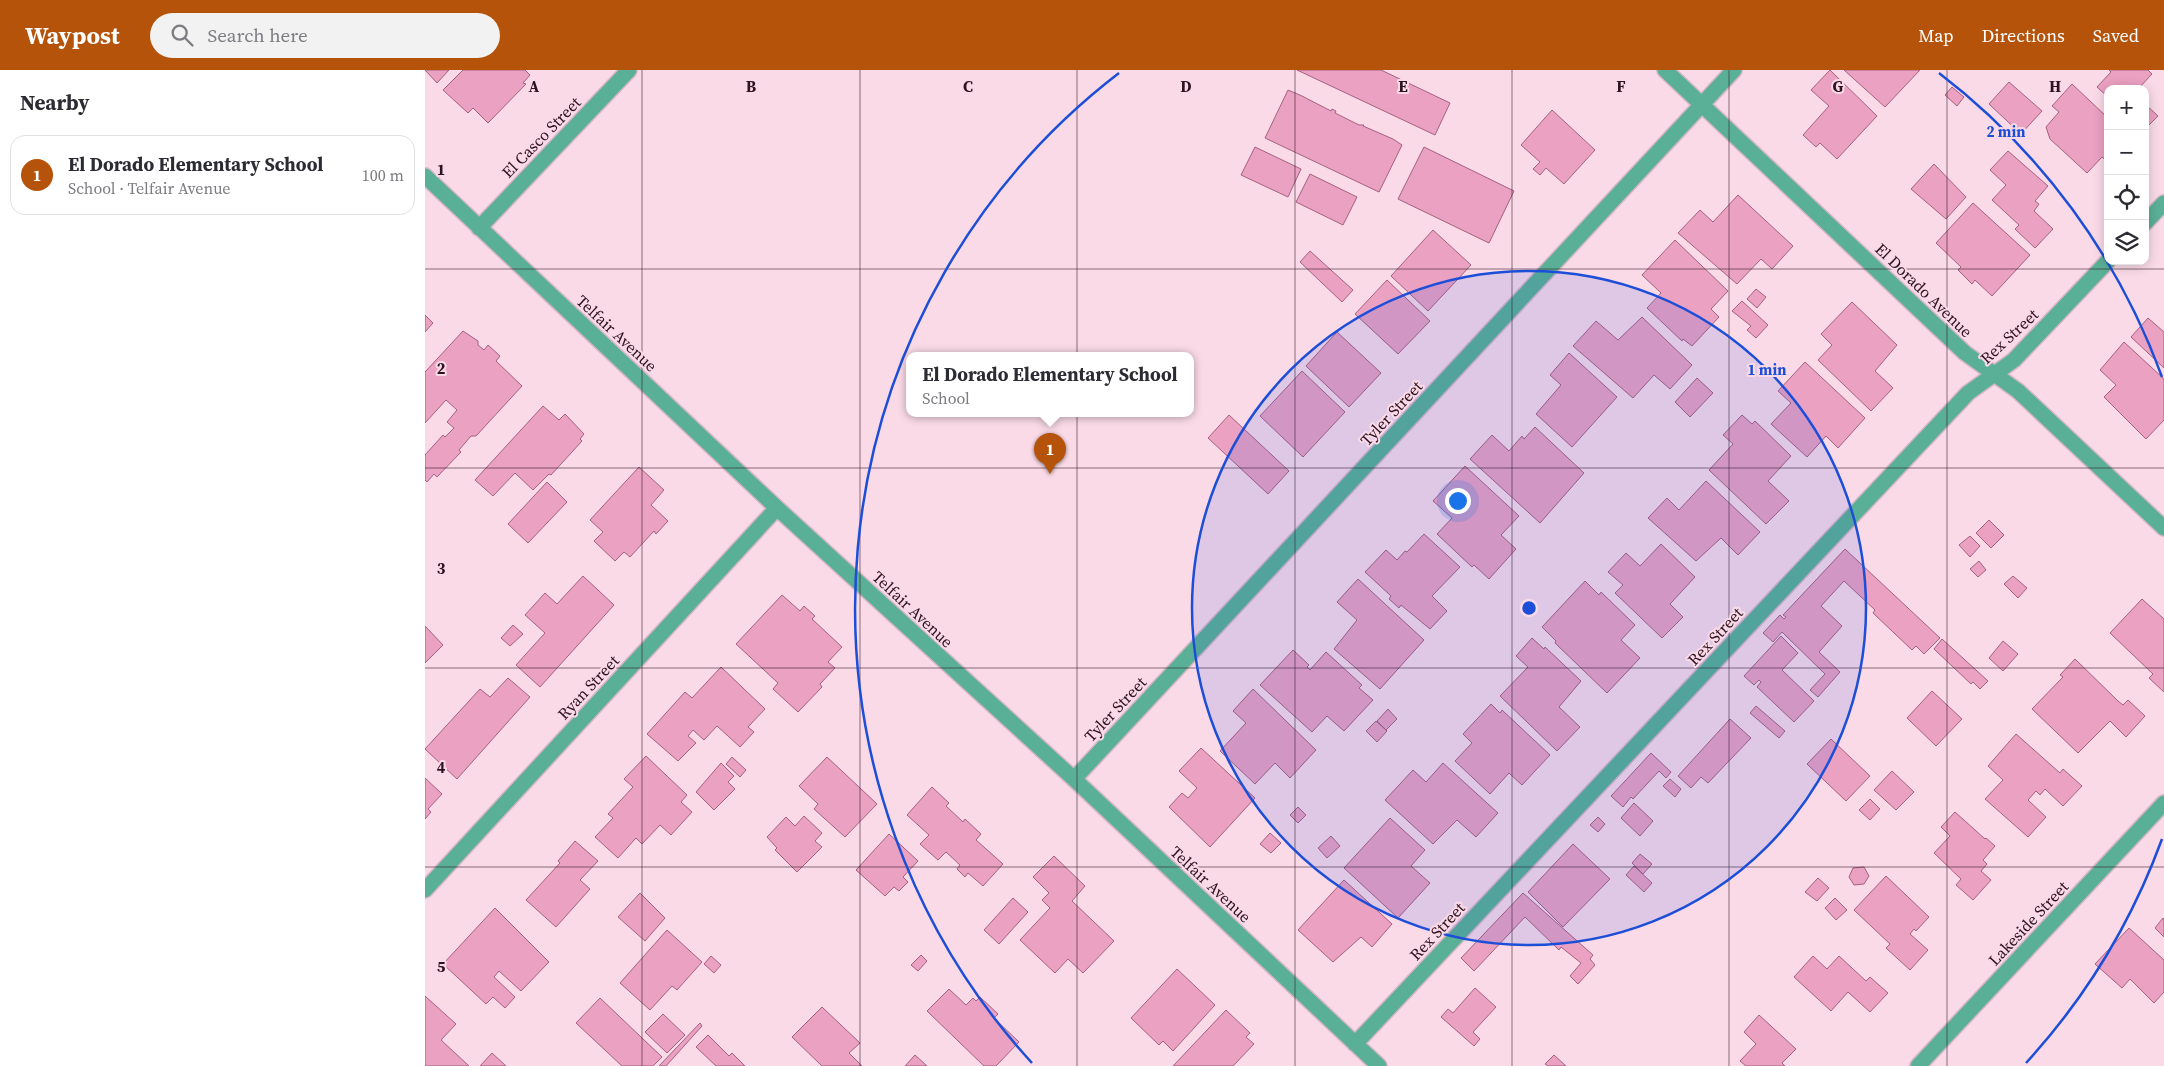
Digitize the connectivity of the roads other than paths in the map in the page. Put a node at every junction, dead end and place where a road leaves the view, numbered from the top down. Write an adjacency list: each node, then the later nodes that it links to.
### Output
1 (629, 70): 8 (street, El Casco Street)
2 (1665, 70): 4 (street, El Dorado Avenue)
3 (1733, 70): 4 (street, Tyler Street)
4 (1702, 104): 10 (street, El Dorado Avenue); 13 (street, Tyler Street)
5 (425, 176): 8 (street, Telfair Avenue)
6 (2164, 203): 7 (street)
7 (2148, 220)
8 (479, 228): 11 (street, Telfair Avenue)
9 (2104, 265): 10 (street, Rex Street)
10 (1994, 375): 12 (street, El Dorado Avenue); 16 (street, Rex Street)
11 (777, 508): 13 (street, Telfair Avenue); 15 (street, Ryan Street)
12 (2164, 528)
13 (1073, 779): 16 (street, Telfair Avenue)
14 (2164, 803): 18 (street, Lakeside Street)
15 (425, 890)
16 (1355, 1044): 17 (street, Telfair Avenue)
17 (1379, 1066)
18 (1918, 1066)

